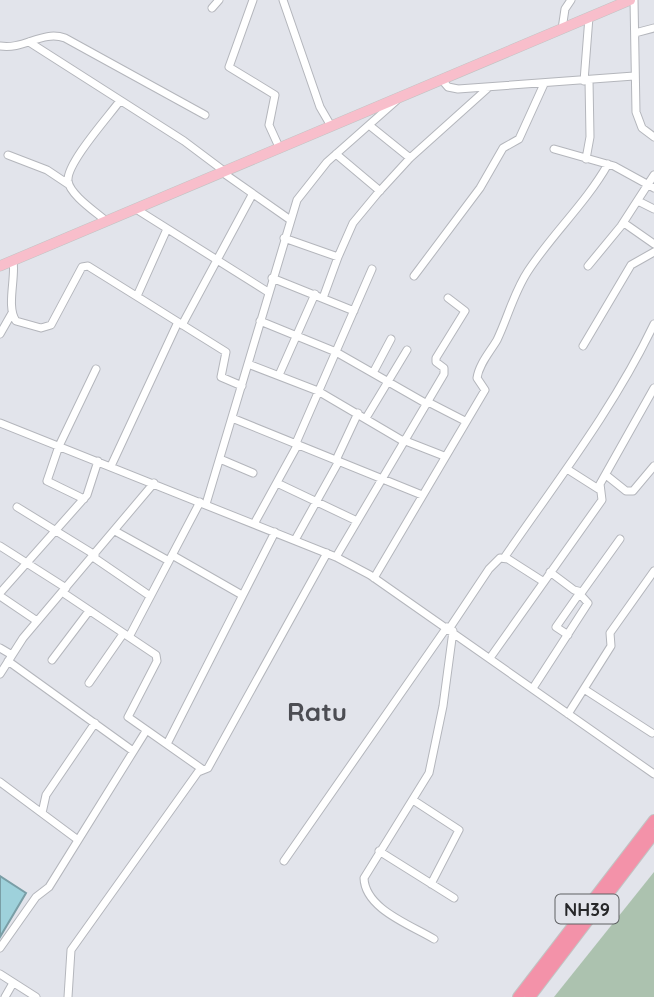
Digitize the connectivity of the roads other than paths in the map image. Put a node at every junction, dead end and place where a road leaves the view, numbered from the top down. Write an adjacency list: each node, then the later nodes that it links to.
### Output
1 (219, 0): 6 (street)
2 (253, 0): 24 (street)
3 (283, 0): 22 (street)
4 (571, 0): 9 (street)
5 (632, 0): 7 (main road); 10 (street)
6 (212, 8)
7 (589, 17): 9 (main road); 15 (street)
8 (654, 28): 10 (street)
9 (562, 29): 14 (main road)
10 (635, 33): 13 (street)
11 (29, 42): 12 (street); 19 (street); 20 (street)
12 (0, 46)
13 (634, 76): 15 (street); 23 (street)
14 (442, 79): 17 (street); 18 (main road)
15 (587, 81): 16 (street); 29 (street)
16 (544, 85): 17 (street); 53 (street)
17 (488, 88): 28 (street)
18 (398, 99): 21 (street); 22 (main road)
19 (119, 102): 31 (street); 33 (street)
20 (205, 115)
21 (369, 125): 26 (street); 28 (street)
22 (331, 126): 24 (main road)
23 (654, 137)
24 (279, 147): 31 (main road)
25 (554, 149): 29 (street)
26 (336, 154): 35 (street); 40 (street)
27 (8, 155): 33 (street)
28 (410, 158): 35 (street)
29 (586, 159): 30 (street)
30 (608, 164): 34 (street); 82 (street)
31 (223, 172): 36 (street); 38 (main road)
32 (654, 175): 34 (street)
33 (68, 184): 41 (street)
34 (651, 186): 37 (street)
35 (380, 191): 47 (street)
36 (251, 195): 40 (street); 49 (street)
37 (638, 201): 39 (street); 42 (street)
38 (136, 209): 41 (main road); 43 (street)
39 (654, 209)
40 (289, 219): 44 (street)
41 (106, 221): 48 (main road)
42 (624, 223): 45 (street); 51 (street)
43 (167, 229): 49 (street); 56 (street)
44 (284, 238): 47 (street); 54 (street)
45 (654, 244)
46 (654, 252): 67 (street)
47 (338, 257): 57 (street)
48 (13, 261): 50 (main road); 60 (street)
49 (217, 261): 55 (street); 62 (street)
50 (0, 266)
51 (588, 266)
52 (372, 269): 59 (street)
53 (414, 276)
54 (272, 278): 55 (street); 57 (street)
55 (268, 292): 61 (street)
56 (137, 296): 60 (street); 62 (street)
57 (319, 296): 59 (street); 65 (street)
58 (448, 298): 78 (street)
59 (354, 311): 69 (street)
60 (12, 313): 64 (street)
61 (260, 321): 65 (street); 70 (street)
62 (180, 323): 75 (street); 91 (street)
63 (654, 324): 93 (street)
64 (1, 330)
65 (298, 334): 69 (street); 73 (street)
66 (391, 339): 72 (street)
67 (583, 346)
68 (407, 350): 74 (street)
69 (336, 352): 72 (street); 77 (street)
70 (248, 364): 73 (street); 75 (street)
71 (96, 369): 86 (street)
72 (374, 372): 74 (street)
73 (279, 375): 77 (street)
74 (390, 381): 78 (street); 81 (street)
75 (242, 386): 80 (street)
76 (654, 388): 95 (street)
77 (318, 391): 79 (street); 85 (street)
78 (428, 403): 82 (street); 84 (street)
79 (358, 413): 81 (street); 89 (street)
80 (232, 418): 85 (street); 88 (street)
81 (366, 418): 84 (street)
82 (465, 421): 87 (street)
83 (0, 423): 86 (street)
84 (403, 440): 87 (street); 96 (street)
85 (297, 443): 89 (street); 98 (street)
86 (59, 446): 90 (street); 101 (street)
87 (444, 456): 100 (street)
88 (220, 459): 94 (street); 103 (street)
89 (337, 460): 96 (street); 102 (street)
90 (98, 461): 91 (street); 101 (street)
91 (111, 466): 97 (street)
92 (654, 466): 95 (street)
93 (567, 469): 99 (street); 117 (street)
94 (253, 473)
95 (606, 475): 99 (street)
96 (380, 479): 100 (street); 105 (street)
97 (154, 483): 103 (street); 108 (street)
98 (276, 484): 102 (street); 106 (street)
99 (600, 490): 120 (street)
100 (422, 495): 121 (street)
101 (84, 499): 107 (street)
102 (317, 500): 105 (street); 110 (street)
103 (203, 503): 106 (street); 116 (street)
104 (17, 507): 107 (street)
105 (357, 521): 115 (street)
106 (254, 524): 109 (street)
107 (55, 531): 114 (street); 118 (street)
108 (115, 531): 114 (street); 116 (street)
109 (275, 532): 110 (street); 126 (street)
110 (295, 540): 113 (street)
111 (620, 540): 124 (street)
112 (0, 546): 118 (street)
113 (327, 553): 115 (street); 147 (street)
114 (94, 556): 123 (street); 127 (street)
115 (336, 557): 121 (street)
116 (170, 558): 126 (street); 127 (street)
117 (504, 558): 122 (street); 130 (street)
118 (27, 563): 123 (street); 125 (street)
119 (654, 571): 140 (street)
120 (550, 572): 122 (street); 124 (street)
121 (374, 578): 130 (street)
122 (544, 582): 135 (street)
123 (64, 590): 128 (street); 129 (street)
124 (578, 593): 132 (street); 132 (street)
125 (0, 595): 129 (street)
126 (242, 595): 145 (street)
127 (150, 596): 131 (street)
128 (89, 611): 131 (street); 136 (street)
129 (37, 621): 134 (street)
130 (450, 629): 135 (street); 150 (street); 156 (street)
131 (126, 635): 138 (street); 143 (street)
132 (568, 635): 139 (street)
133 (0, 648): 134 (street)
134 (10, 658): 137 (street); 142 (street)
135 (490, 658): 139 (street)
136 (52, 660)
137 (0, 674)
138 (89, 683)
139 (533, 688): 141 (street)
140 (584, 689): 141 (street); 144 (street)
141 (568, 713): 148 (street)
142 (95, 723): 146 (street); 151 (street)
143 (146, 731): 145 (street); 146 (street)
144 (652, 733)
145 (167, 744): 147 (street)
146 (134, 751): 154 (street)
147 (202, 769): 165 (street)
148 (654, 774)
149 (0, 782): 151 (street)
150 (413, 800): 155 (street); 157 (street)
151 (42, 813): 154 (street)
152 (654, 820): 166 (highway, NH39)
153 (654, 834): 167 (highway, NH39)
154 (78, 841): 160 (street)
155 (379, 851): 157 (street); 159 (street)
156 (284, 861)
157 (431, 884): 158 (street)
158 (454, 898)
159 (434, 939)
160 (0, 948)
161 (0, 974): 162 (street)
162 (13, 983): 163 (street); 164 (street)
163 (5, 997)
164 (36, 997)
165 (68, 997)
166 (519, 997)
167 (530, 997)

